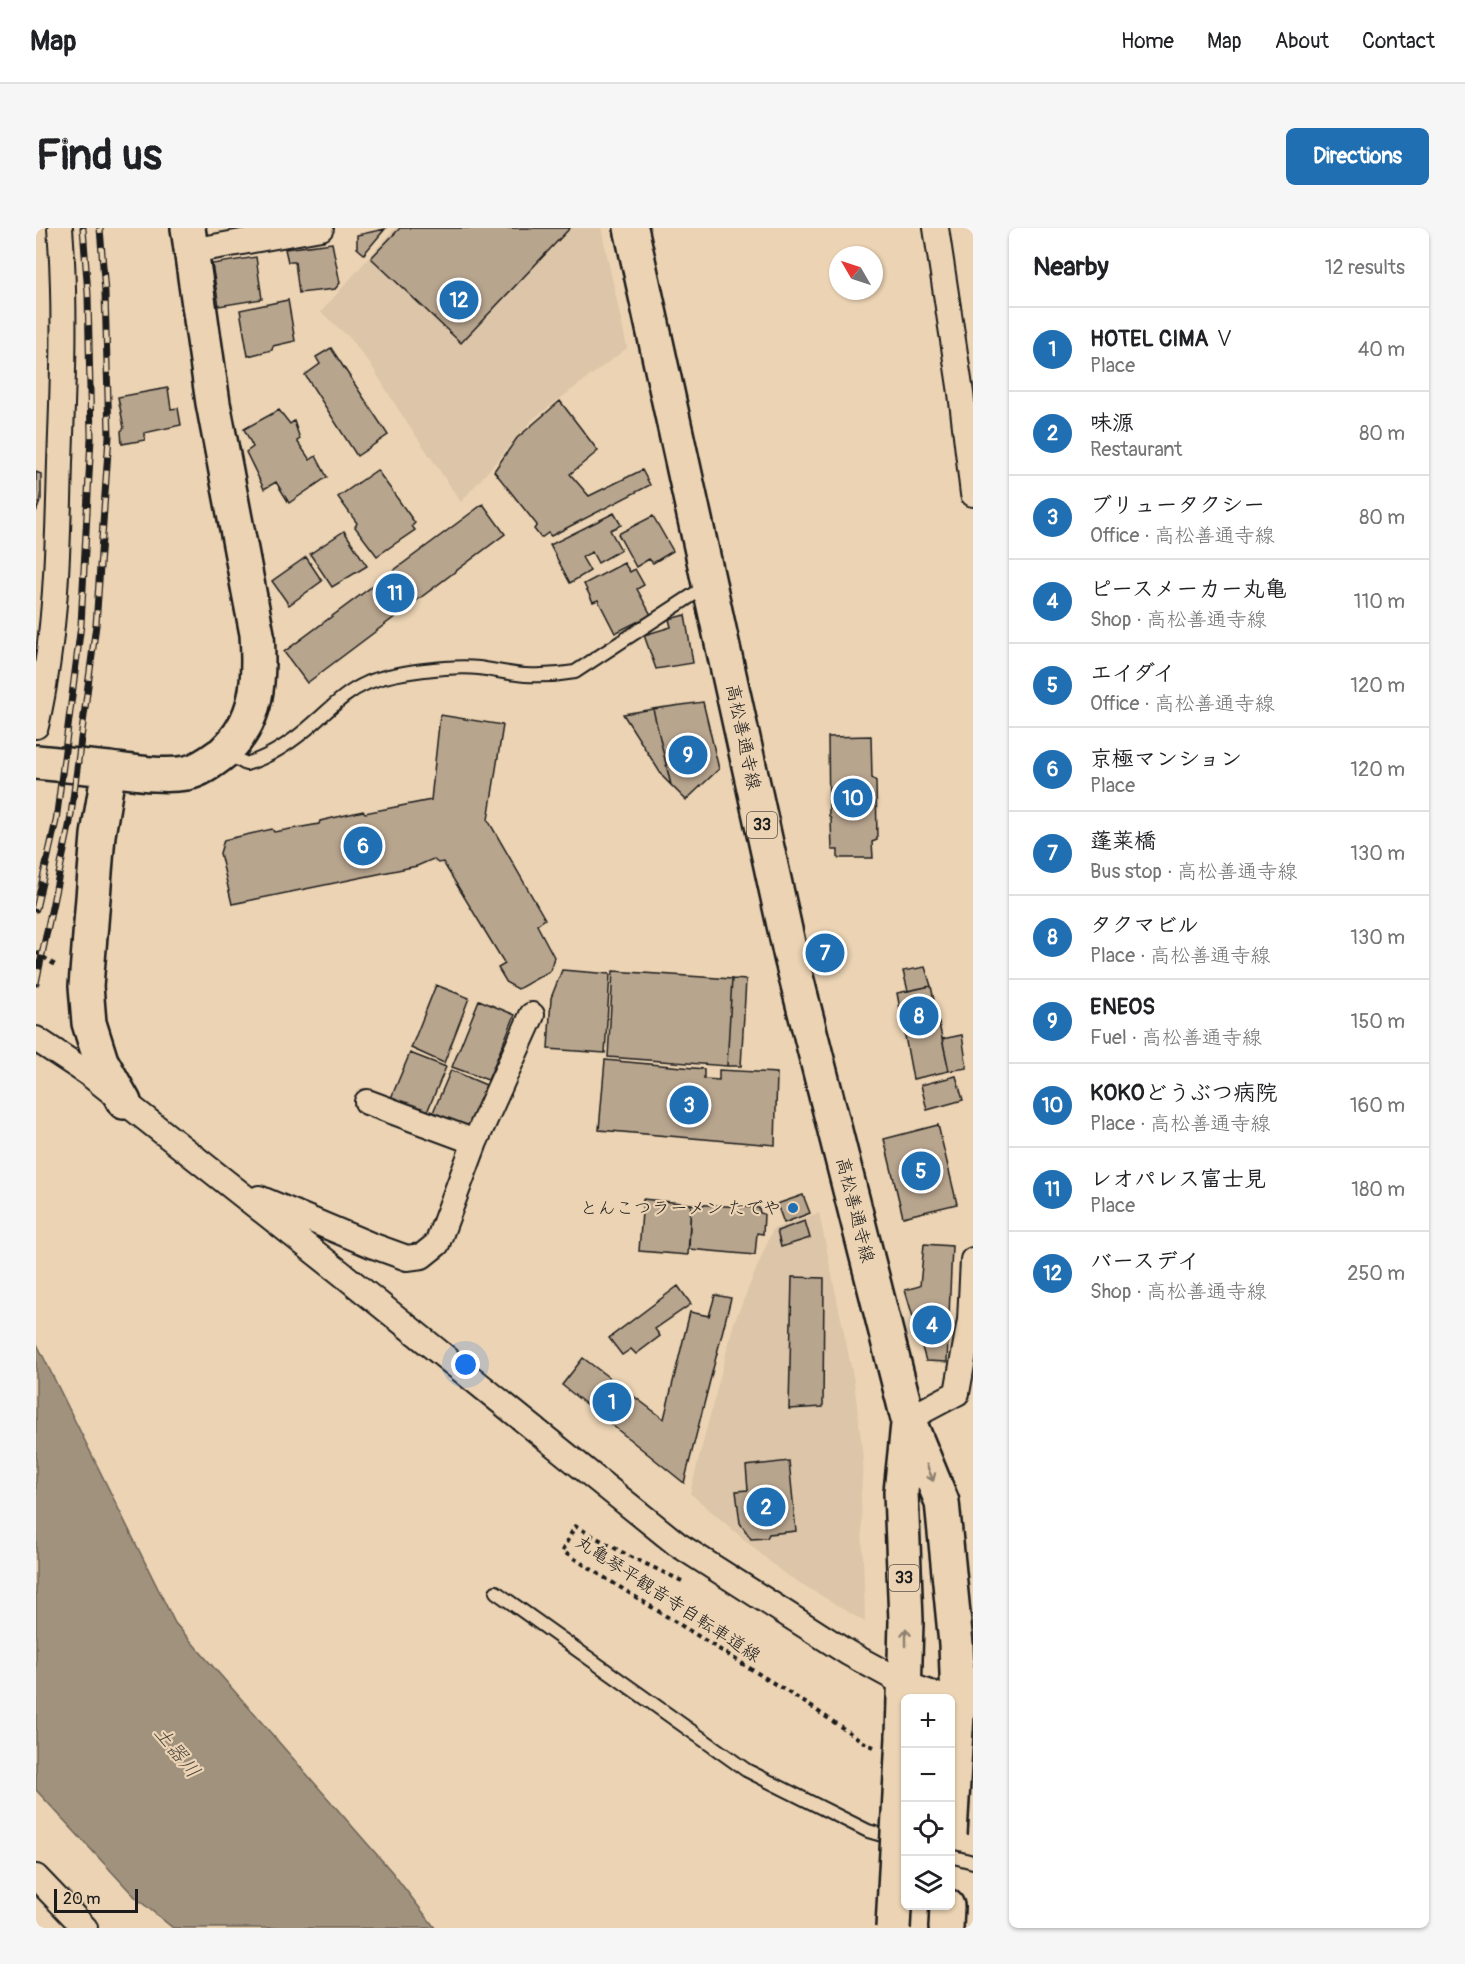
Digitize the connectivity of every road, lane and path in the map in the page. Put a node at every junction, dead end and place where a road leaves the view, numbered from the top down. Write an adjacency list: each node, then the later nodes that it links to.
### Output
1 (60, 228): 9 (street)
2 (321, 228): 5 (street)
3 (631, 228): 8 (main road, 高松善通寺線 / 33)
4 (936, 228): 6 (street)
5 (190, 240): 10 (main road)
6 (967, 391): 7 (street)
7 (973, 494)
8 (709, 585): 10 (lane); 21 (main road, 高松善通寺線 / 33)
9 (38, 712)
10 (224, 751): 12 (main road)
11 (36, 762): 12 (main road)
12 (109, 769): 15 (main road)
13 (532, 1015): 17 (street)
14 (36, 1040): 15 (street)
15 (124, 1102): 18 (street)
16 (367, 1102): 17 (street)
17 (475, 1142): 18 (street)
18 (229, 1185): 24 (street)
19 (973, 1260): 20 (street)
20 (972, 1320): 21 (street)
21 (908, 1419): 24 (main road, 高松善通寺線 / 33, one-way to 21); 25 (main road, 高松善通寺線 / 33, one-way to 25)
22 (688, 1584): 26 (path, 丸亀琴平観音寺自転車道線)
23 (496, 1592): 28 (lane)
24 (905, 1684): 25 (street); 26 (main road, 高松善通寺線 / 33)
25 (956, 1708): 27 (main road, 高松善通寺線 / 33, bridge)
26 (889, 1742): 34 (main road, 高松善通寺線 / 33, bridge)
27 (952, 1802)
28 (901, 1841)
29 (955, 1857): 30 (lane)
30 (973, 1862)
31 (36, 1877): 33 (street)
32 (947, 1910): 35 (main road)
33 (85, 1928)
34 (892, 1928)
35 (946, 1928)

